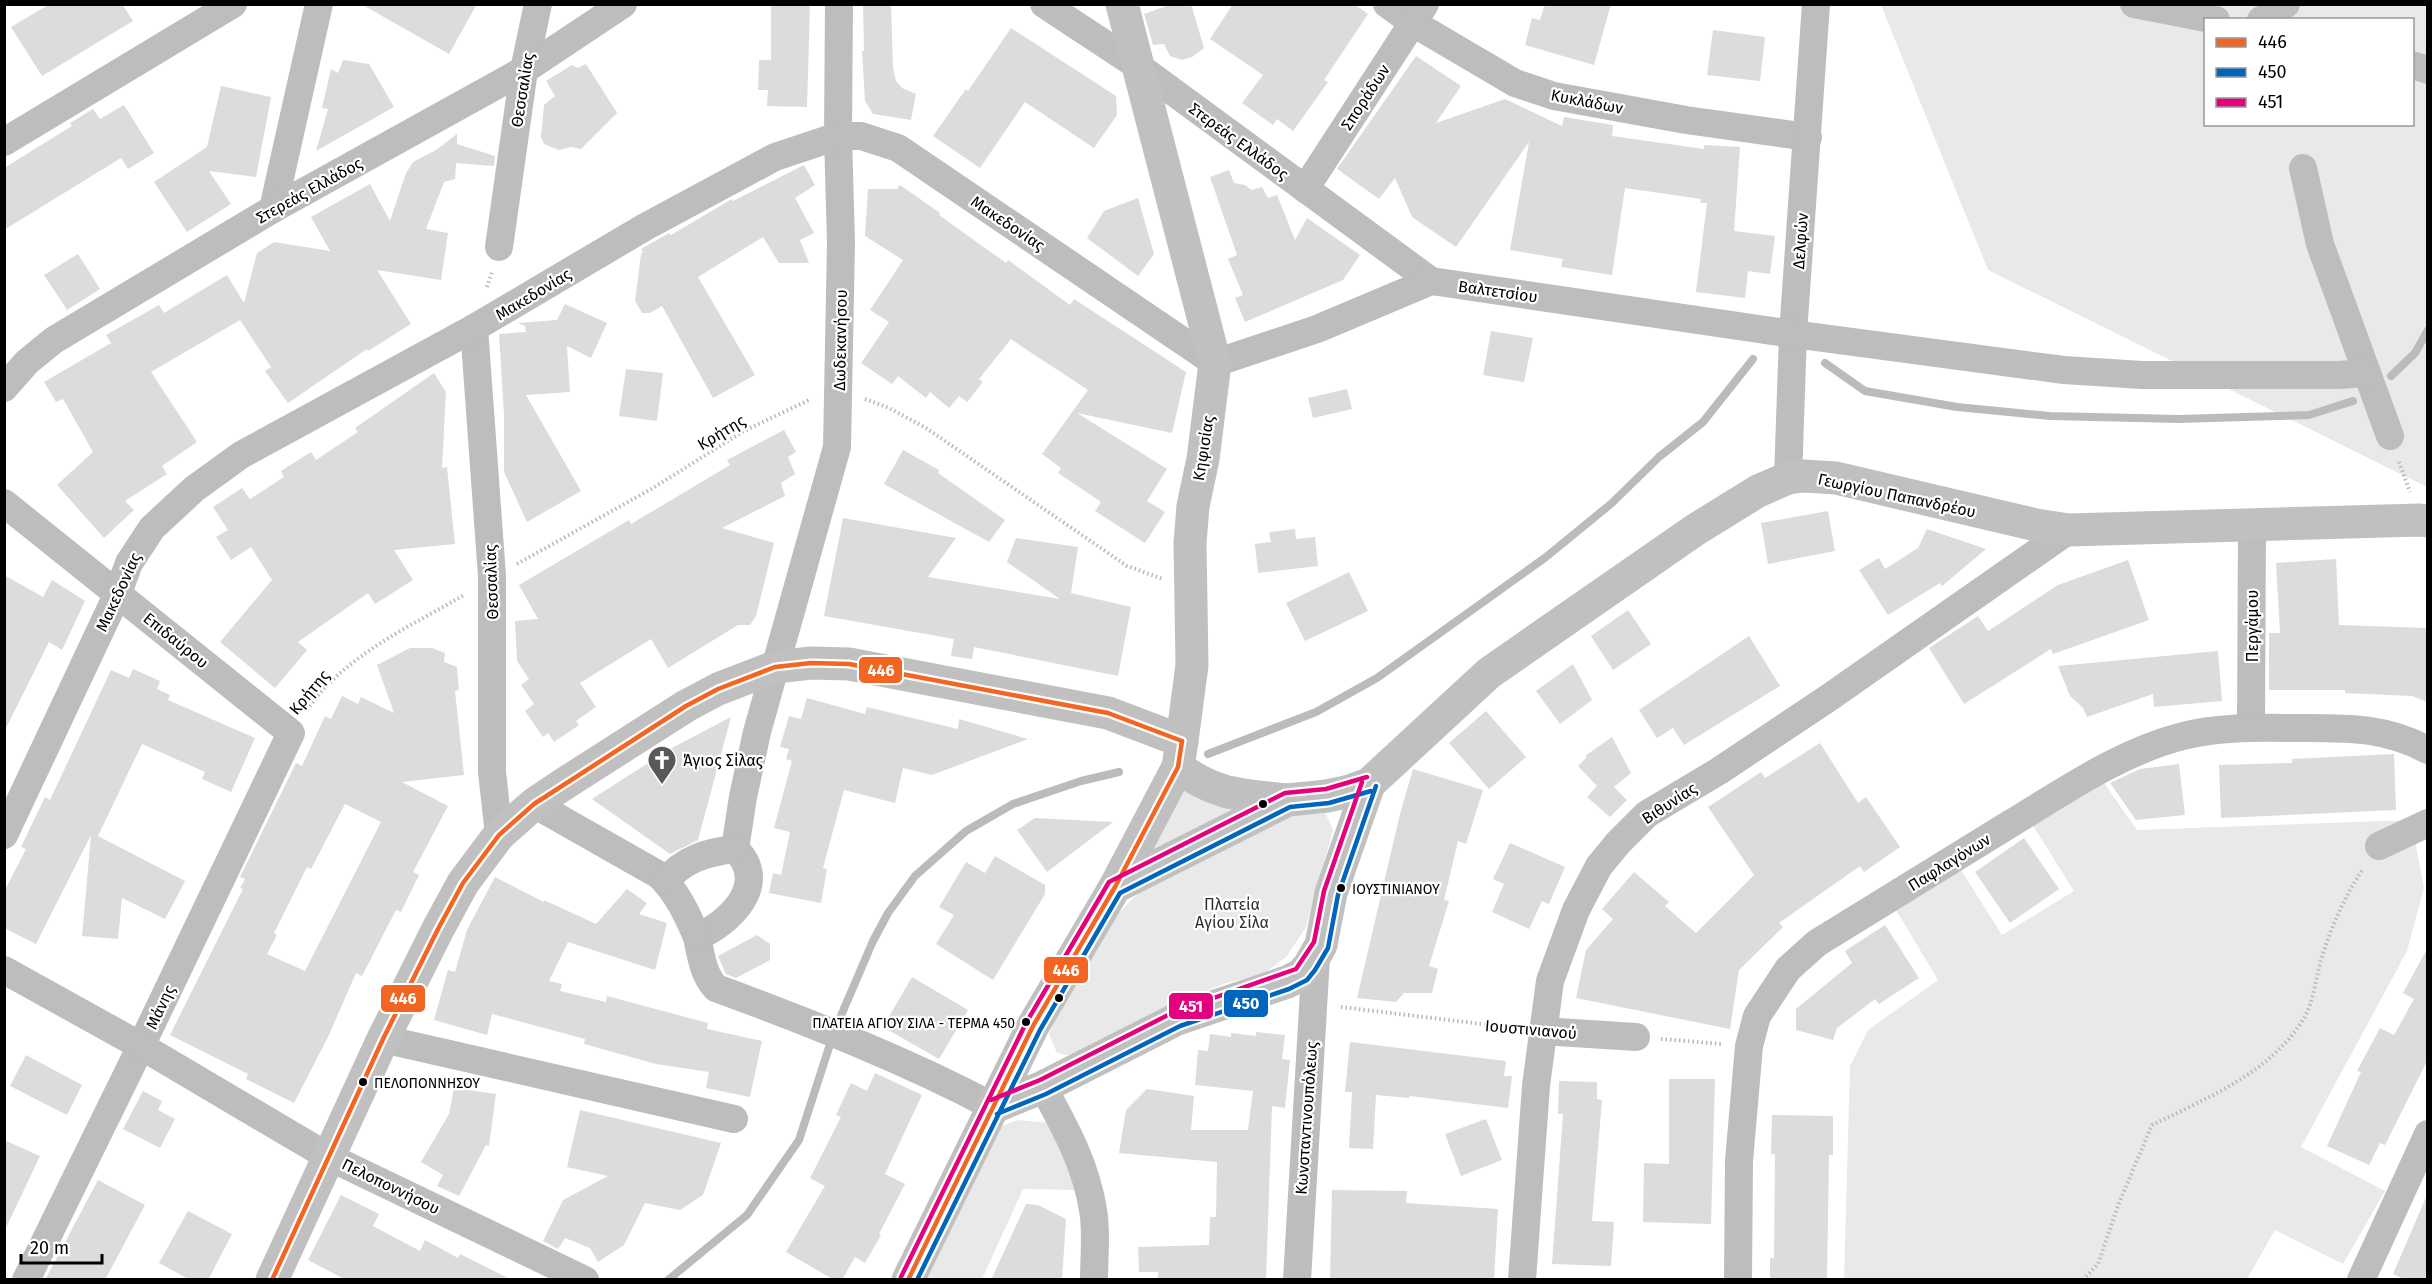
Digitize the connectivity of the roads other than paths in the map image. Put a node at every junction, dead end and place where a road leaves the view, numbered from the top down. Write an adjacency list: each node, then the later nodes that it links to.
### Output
1 (233, 4): 19 (street)
2 (319, 4): 22 (street)
3 (538, 4): 16 (street, Θεσσαλίας)
4 (623, 4): 16 (street, Στερεάς Ελλάδος)
5 (839, 4): 17 (street, Δωδεκανήσου)
6 (1044, 4): 15 (street, Στερεάς Ελλάδος)
7 (1122, 4): 15 (street, Κηφισίας)
8 (1387, 4): 12 (street, Κυκλάδων)
9 (1816, 4): 18 (street, Δελφών)
10 (2134, 4): 13 (street)
11 (2286, 4): 14 (street)
12 (1419, 14): 18 (street, Κυκλάδων); 21 (street, Σποράδων)
13 (2206, 18)
14 (2267, 18)
15 (1138, 66): 21 (street, Στερεάς Ελλάδος); 27 (street, Κηφισίας)
16 (524, 70): 22 (street, Στερεάς Ελλάδος); 23 (street, Θεσσαλίας)
17 (838, 136): 25 (street, Μακεδονίας); 27 (street, Μακεδονίας); 37 (street, Δωδεκανήσου)
18 (1808, 137): 26 (street, Δελφών)
19 (4, 142)
20 (2303, 168): 28 (street)
21 (1305, 189): 24 (street, Στερεάς Ελλάδος)
22 (273, 209): 29 (street, Στερεάς Ελλάδος)
23 (500, 247)
24 (1431, 281): 26 (street, Βαλτετσίου); 27 (street)
25 (474, 328): 36 (street, Μακεδονίας); 47 (street, Θεσσαλίας)
26 (1793, 334): 28 (street, Βαλτετσίου); 31 (street, Δελφών)
27 (1215, 363): 41 (street, Κηφισίας)
28 (2367, 373): 30 (street)
29 (4, 388)
30 (2390, 436)
31 (1788, 478): 35 (street, Γεωργίου Παπανδρέου); 42 (street, Γεωργίου Παπανδρέου)
32 (4, 502): 36 (street, Επιδαύρου)
33 (2424, 521): 34 (street, Γεωργίου Παπανδρέου)
34 (2252, 524): 35 (street, Γεωργίου Παπανδρέου); 38 (street, Περγάμου)
35 (2069, 530): 55 (street, Βιθυνίας)
36 (118, 593): 39 (street, Επιδαύρου); 46 (street, Μακεδονίας)
37 (775, 666): 41 (street, Γεωργίου Παπανδρέου); 44 (street, Γεωργίου Παπανδρέου); 49 (street, Δωδεκανήσου)
38 (2251, 728): 40 (street, Παφλαγόνων); 71 (street, Παφλαγόνων)
39 (291, 733): 58 (street, Μάνης)
40 (2427, 750)
41 (1180, 754): 43 (street, Γεωργίου Παπανδρέου); 51 (street, Κηφισίας)
42 (1369, 784): 43 (street, Γεωργίου Παπανδρέου); 53 (street, Κωνσταντινουπόλεως)
43 (1288, 800): 51 (street, Γεωργίου Παπανδρέου)
44 (534, 804): 47 (street, Γεωργίου Παπανδρέου); 50 (street)
45 (2427, 823): 48 (street)
46 (4, 834)
47 (498, 835): 57 (street, Γεωργίου Παπανδρέου)
48 (2379, 846)
49 (735, 849): 50 (street); 52 (street)
50 (666, 881): 52 (street)
51 (1115, 887): 60 (street, Κηφισίας)
52 (697, 937): 60 (street)
53 (1316, 957): 59 (street); 69 (street, Κωνσταντινουπόλεως)
54 (4, 970): 58 (street, Πελοποννήσου)
55 (1542, 1031): 56 (street, Ιουστινιανού); 70 (street, Βιθυνίας)
56 (1636, 1037)
57 (383, 1039): 61 (street); 63 (street, Γεωργίου Παπανδρέου)
58 (141, 1046): 63 (street, Πελοποννήσου); 64 (street, Μάνης)
59 (1043, 1087): 60 (street); 68 (street)
60 (994, 1107): 67 (street, Κηφισίας)
61 (734, 1119)
62 (2427, 1134): 72 (street)
63 (329, 1156): 65 (street, Γεωργίου Παπανδρέου); 66 (street, Πελοποννήσου)
64 (26, 1280)
65 (272, 1280)
66 (585, 1280)
67 (908, 1280)
68 (1094, 1280)
69 (1297, 1280)
70 (1522, 1280)
71 (1738, 1280)
72 (2361, 1280)

